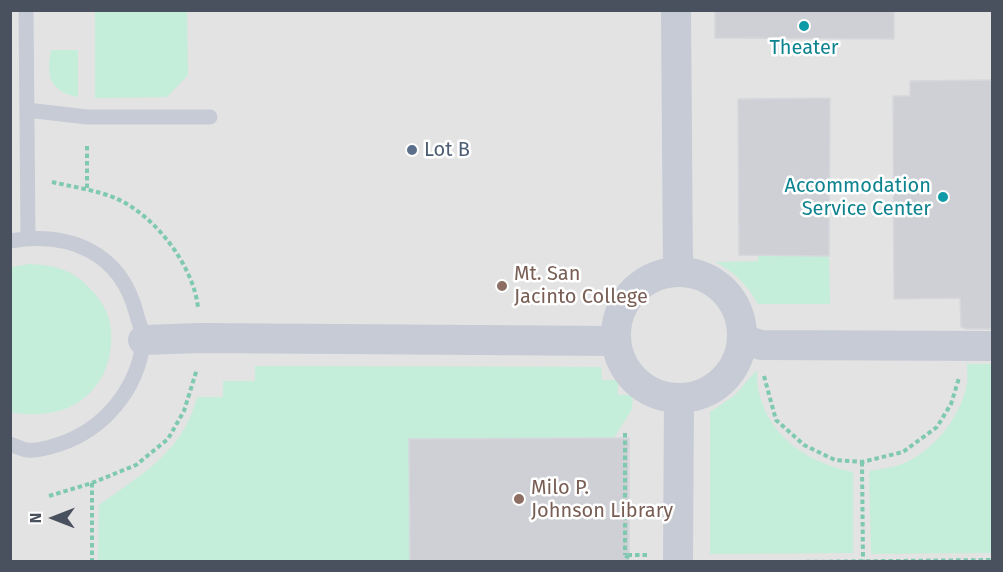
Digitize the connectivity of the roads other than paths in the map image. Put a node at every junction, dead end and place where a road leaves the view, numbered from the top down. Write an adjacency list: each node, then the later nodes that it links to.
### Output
1 (26, 10): 3 (lane)
2 (676, 10): 7 (street)
3 (27, 110): 4 (lane); 5 (lane)
4 (210, 117)
5 (28, 238): 6 (lane); 8 (lane)
6 (10, 241)
7 (678, 271): 9 (street); 10 (street)
8 (143, 340): 9 (street); 13 (lane)
9 (615, 341): 12 (street)
10 (752, 342): 11 (street); 12 (street)
11 (993, 346)
12 (679, 398): 14 (street)
13 (10, 444)
14 (678, 561)

